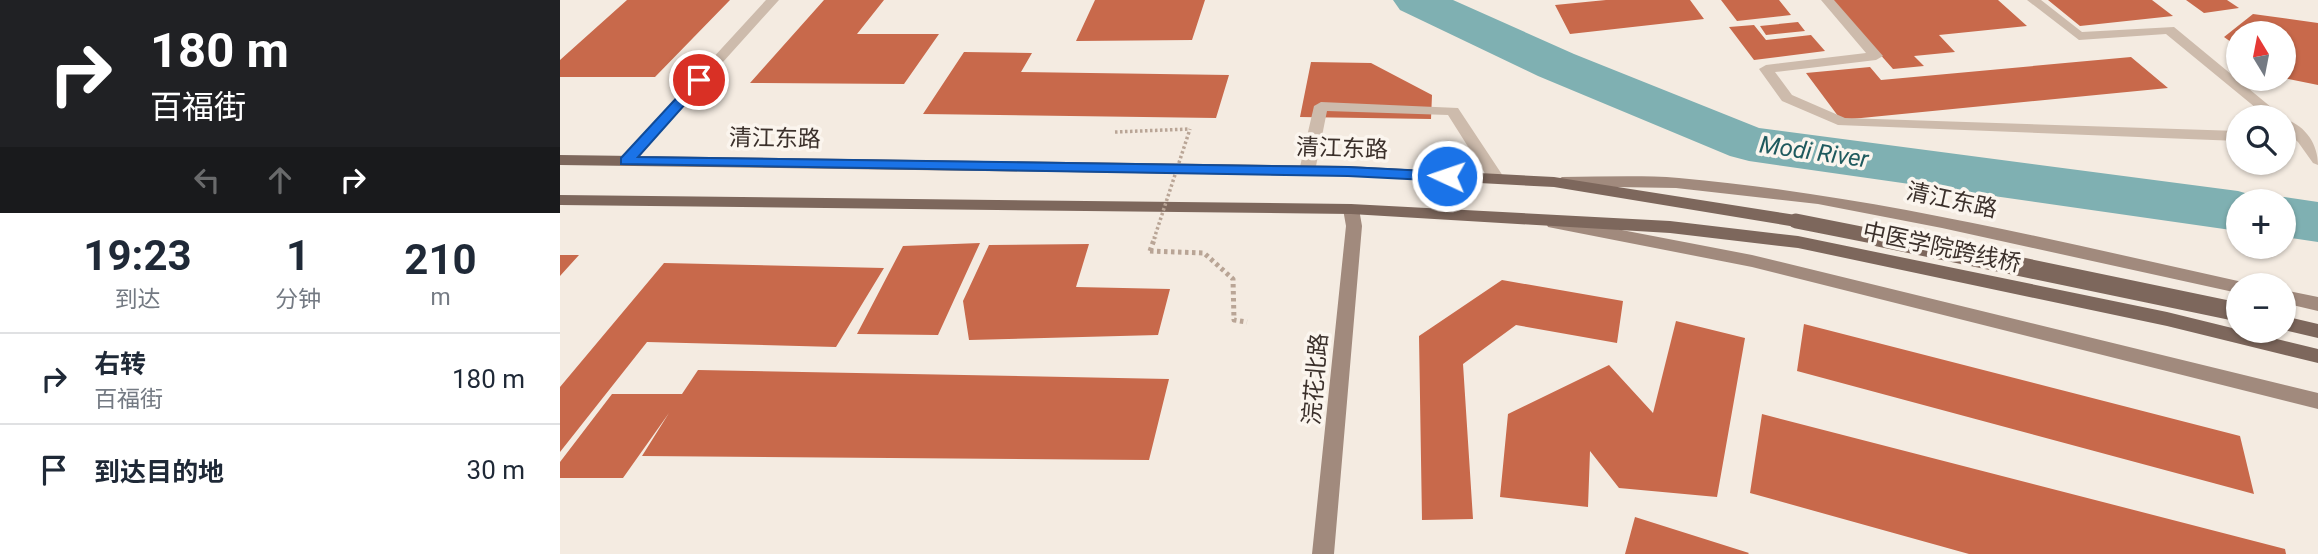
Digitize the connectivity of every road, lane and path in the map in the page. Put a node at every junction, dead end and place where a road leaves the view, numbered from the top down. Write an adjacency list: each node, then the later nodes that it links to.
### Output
1 (773, 0): 12 (street)
2 (1827, 0): 7 (street)
3 (2033, 0): 4 (street)
4 (2261, 105)
5 (1115, 132): 23 (path, bridge)
6 (2296, 133): 9 (street)
7 (2226, 136)
8 (2296, 139): 9 (street)
9 (2303, 139): 11 (street)
10 (560, 160): 12 (main road, 清江东路)
11 (2318, 160)
12 (626, 161): 13 (main road, 清江东路)
13 (1307, 171): 14 (main road, 清江东路); 14 (street)
14 (1497, 179): 15 (main road, 清江东路)
15 (1554, 182): 19 (main road, 清江东路); 22 (main road, 中医学院跨线桥, bridge)
16 (560, 200): 17 (main road)
17 (1351, 209): 18 (main road, 中医学院跨线桥); 28 (main road, 浣花北路)
18 (1550, 223): 26 (main road, 中医学院跨线桥); 27 (main road)
19 (2226, 284)
20 (2296, 299): 21 (main road)
21 (2318, 304)
22 (2226, 310)
23 (1247, 322)
24 (2296, 326): 25 (main road)
25 (2318, 331)
26 (2318, 356)
27 (2318, 401)
28 (1324, 554)

